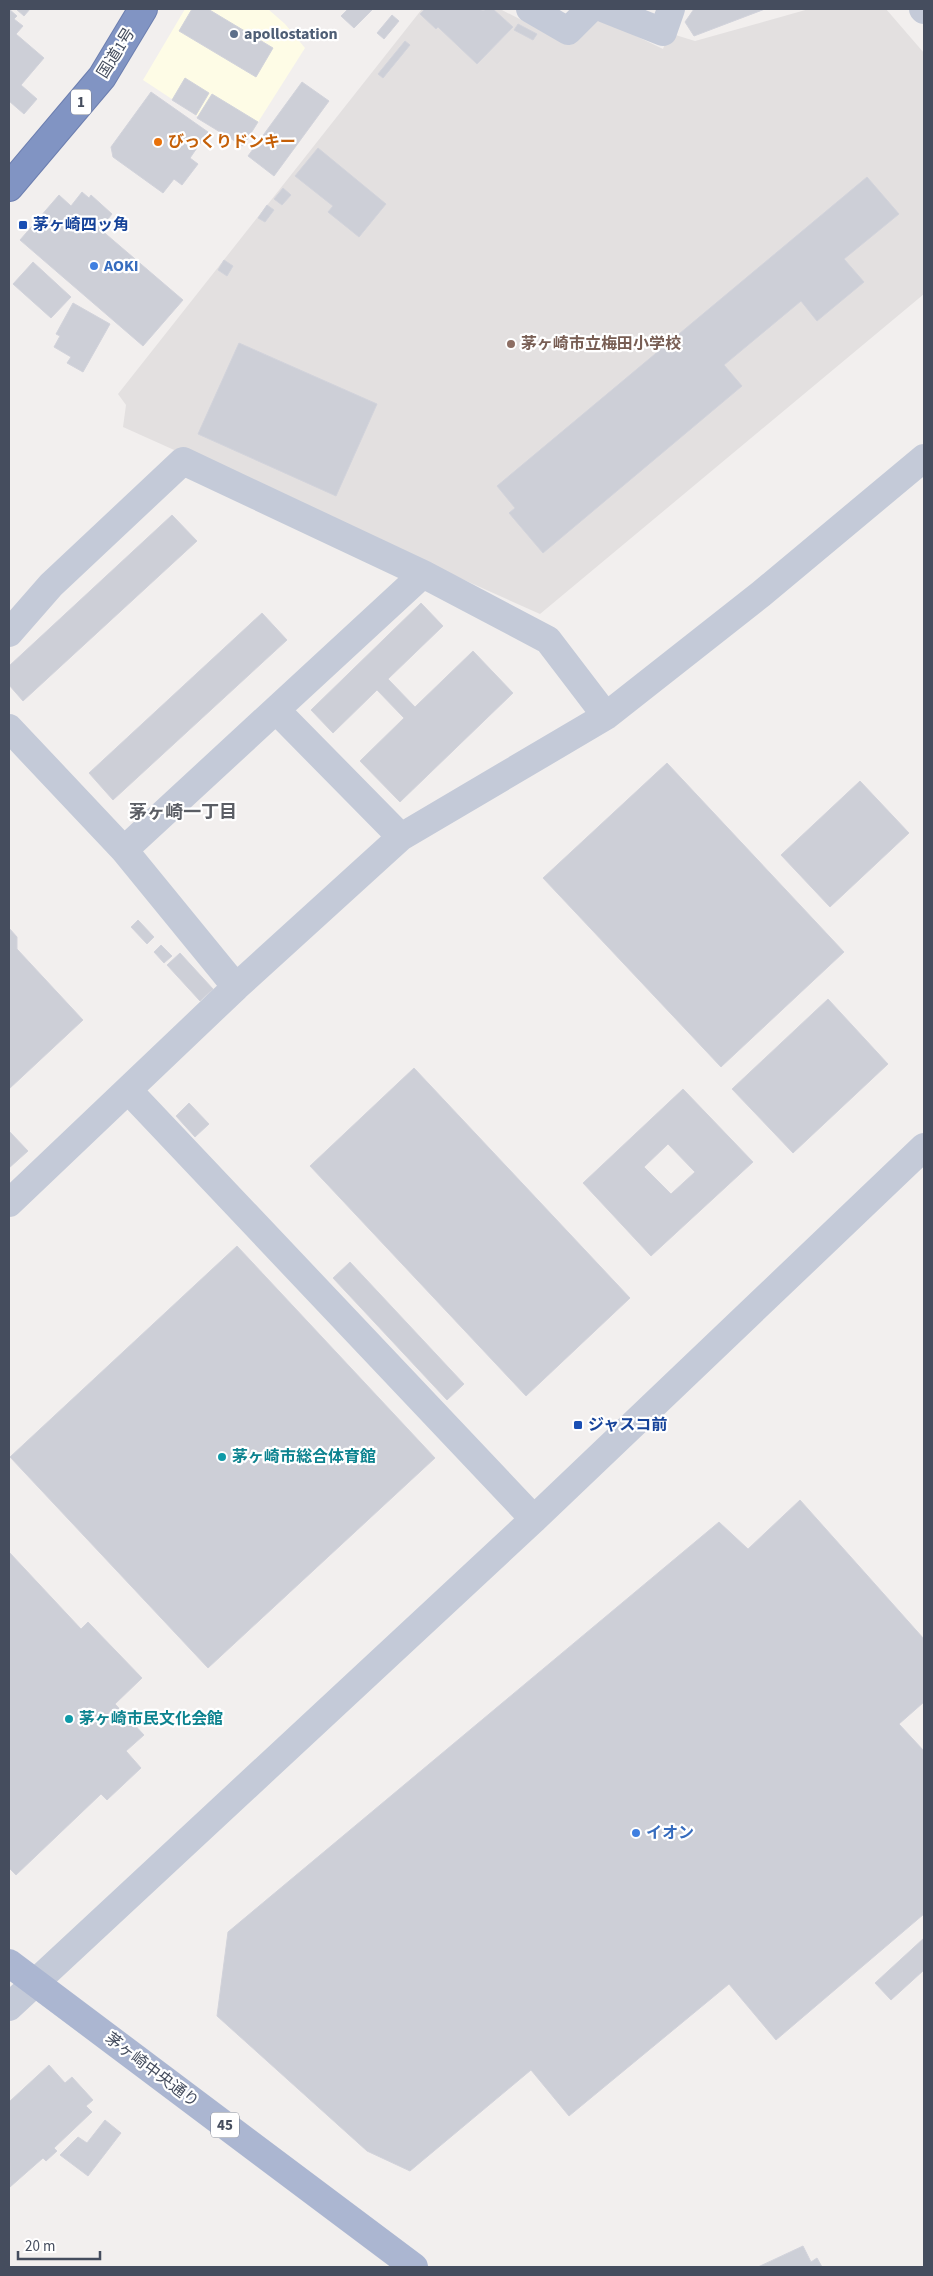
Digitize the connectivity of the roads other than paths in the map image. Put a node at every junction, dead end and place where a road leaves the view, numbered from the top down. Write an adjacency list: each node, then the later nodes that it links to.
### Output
1 (143, 9): 6 (highway, 国道1号 / 1)
2 (530, 9): 3 (street)
3 (590, 9)
4 (605, 9): 5 (street)
5 (666, 10)
6 (9, 188)
7 (924, 458): 11 (street)
8 (423, 574): 9 (street); 10 (street); 11 (street)
9 (9, 633)
10 (276, 710): 13 (street); 14 (street)
11 (606, 716): 13 (street)
12 (9, 728): 14 (street)
13 (401, 837): 15 (street)
14 (124, 850): 15 (street)
15 (236, 988): 16 (street)
16 (128, 1090): 18 (street); 19 (street)
17 (924, 1146): 19 (street)
18 (9, 1203)
19 (534, 1519): 21 (street)
20 (9, 1963): 21 (main road, 茅ヶ崎中央通り / 45)
21 (36, 1983): 22 (street); 23 (main road, 茅ヶ崎中央通り / 45)
22 (9, 2007)
23 (414, 2267)

